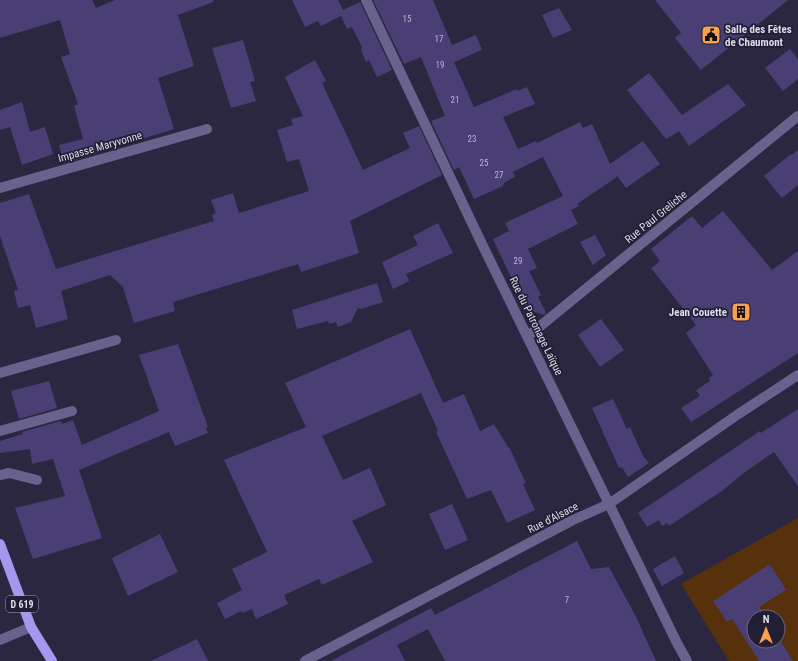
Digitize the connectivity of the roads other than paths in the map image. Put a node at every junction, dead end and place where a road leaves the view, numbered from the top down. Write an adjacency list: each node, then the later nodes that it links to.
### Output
1 (366, 0): 5 (street, Rue du Patronage Laïque)
2 (798, 116): 5 (street, Rue Paul Greliche)
3 (207, 128): 4 (street, Impasse Maryvonne)
4 (0, 188)
5 (528, 336): 13 (street, Rue du Patronage Laïque)
6 (116, 340): 7 (street)
7 (0, 373)
8 (798, 375): 13 (street, Rue d'Alsace)
9 (72, 411): 10 (street)
10 (0, 431)
11 (0, 475): 12 (street)
12 (37, 480)
13 (609, 504): 18 (street, Rue d'Alsace); 19 (street, Rue du Patronage Laïque)
14 (0, 544): 15 (main road, D 619)
15 (30, 627): 16 (street); 17 (main road, D 619)
16 (0, 640)
17 (52, 661)
18 (305, 661)
19 (687, 661)

